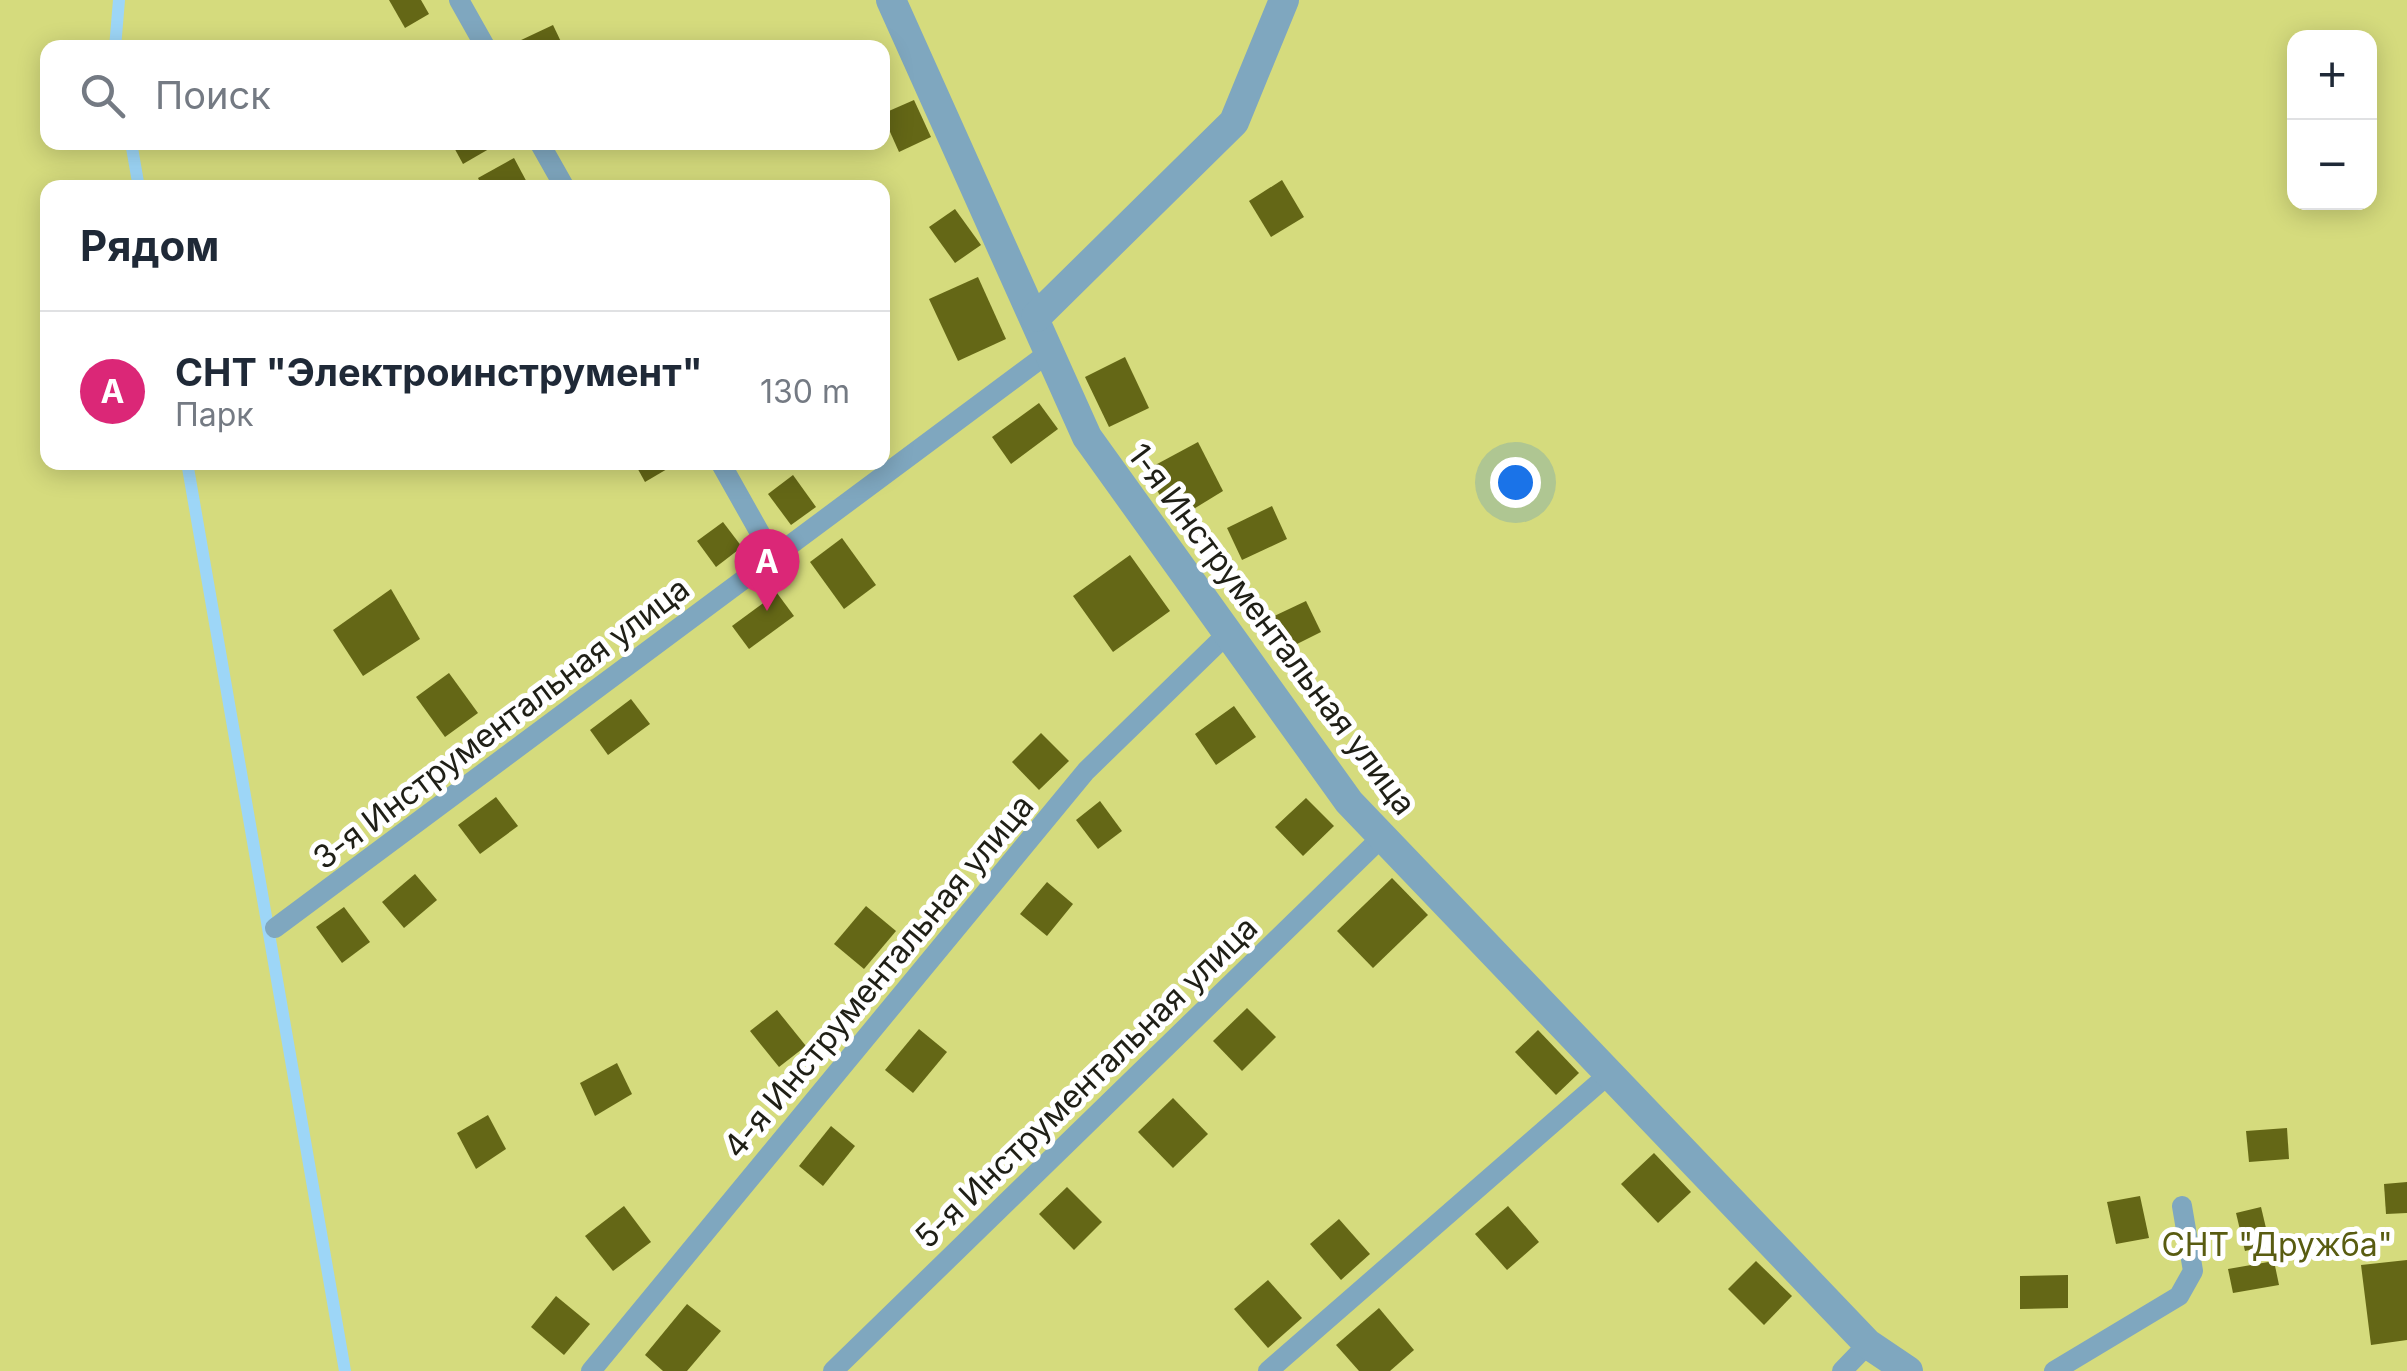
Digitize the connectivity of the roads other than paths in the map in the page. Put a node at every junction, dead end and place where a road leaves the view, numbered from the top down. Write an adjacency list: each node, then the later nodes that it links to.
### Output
1 (459, 0): 4 (lane)
2 (891, 0): 7 (street, 1-я Инструментальная улица)
3 (1284, 0): 7 (street)
4 (482, 40)
5 (544, 150): 6 (lane)
6 (560, 180)
7 (1036, 317): 8 (street, 1-я Инструментальная улица)
8 (1051, 351): 10 (lane, 3-я Инструментальная улица); 11 (street, 1-я Инструментальная улица)
9 (724, 470): 10 (lane)
10 (774, 558): 13 (lane, 3-я Инструментальная улица)
11 (1228, 634): 12 (street, 1-я Инструментальная улица); 17 (lane, 4-я Инструментальная улица)
12 (1382, 837): 14 (street, 1-я Инструментальная улица); 18 (lane, 5-я Инструментальная улица)
13 (275, 928)
14 (1609, 1074): 16 (street, 1-я Инструментальная улица); 19 (lane)
15 (2182, 1206): 22 (lane)
16 (1868, 1344): 20 (lane); 21 (street, 1-я Инструментальная улица)
17 (591, 1371)
18 (833, 1371)
19 (1268, 1371)
20 (1842, 1371)
21 (1908, 1371)
22 (2054, 1371)

